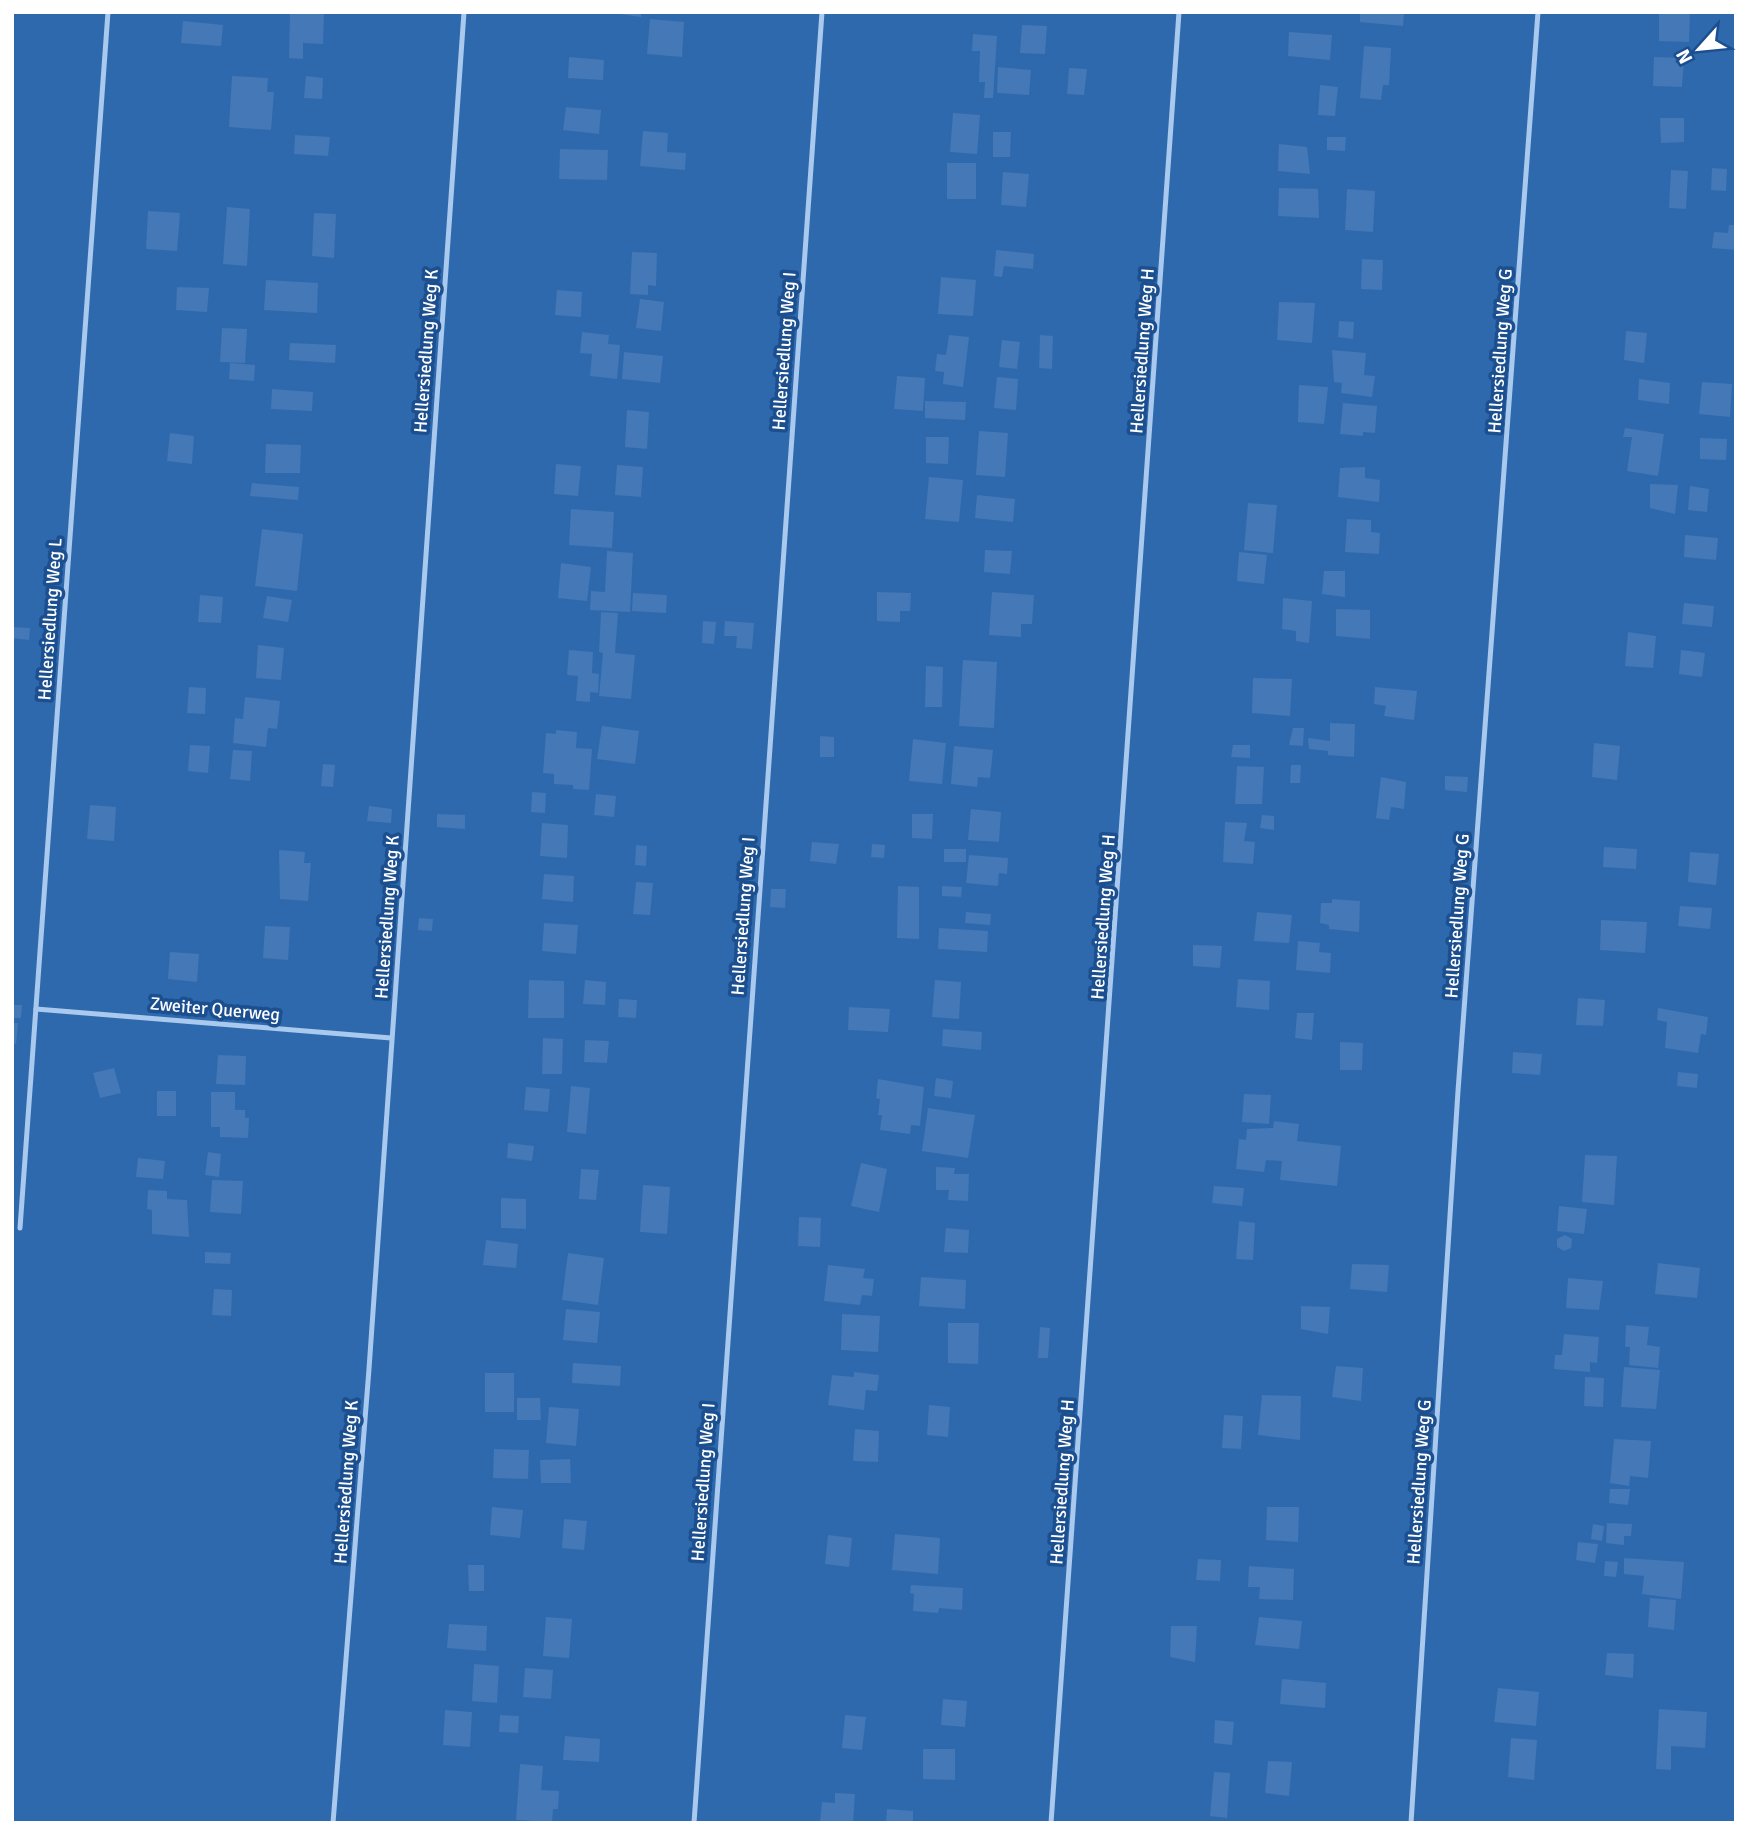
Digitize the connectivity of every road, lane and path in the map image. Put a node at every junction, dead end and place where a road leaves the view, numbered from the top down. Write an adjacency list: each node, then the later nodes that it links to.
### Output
1 (108, 12): 6 (lane, Hellersiedlung Weg L)
2 (464, 12): 7 (lane, Hellersiedlung Weg K)
3 (822, 12): 10 (lane, Hellersiedlung Weg I)
4 (1180, 12): 11 (lane, Hellersiedlung Weg H)
5 (1538, 12): 12 (lane, Hellersiedlung Weg G)
6 (36, 1009): 7 (lane, Zweiter Querweg); 8 (lane, Hellersiedlung Weg L)
7 (391, 1038): 9 (lane, Hellersiedlung Weg K)
8 (20, 1228)
9 (334, 1823)
10 (694, 1823)
11 (1051, 1823)
12 (1411, 1823)

